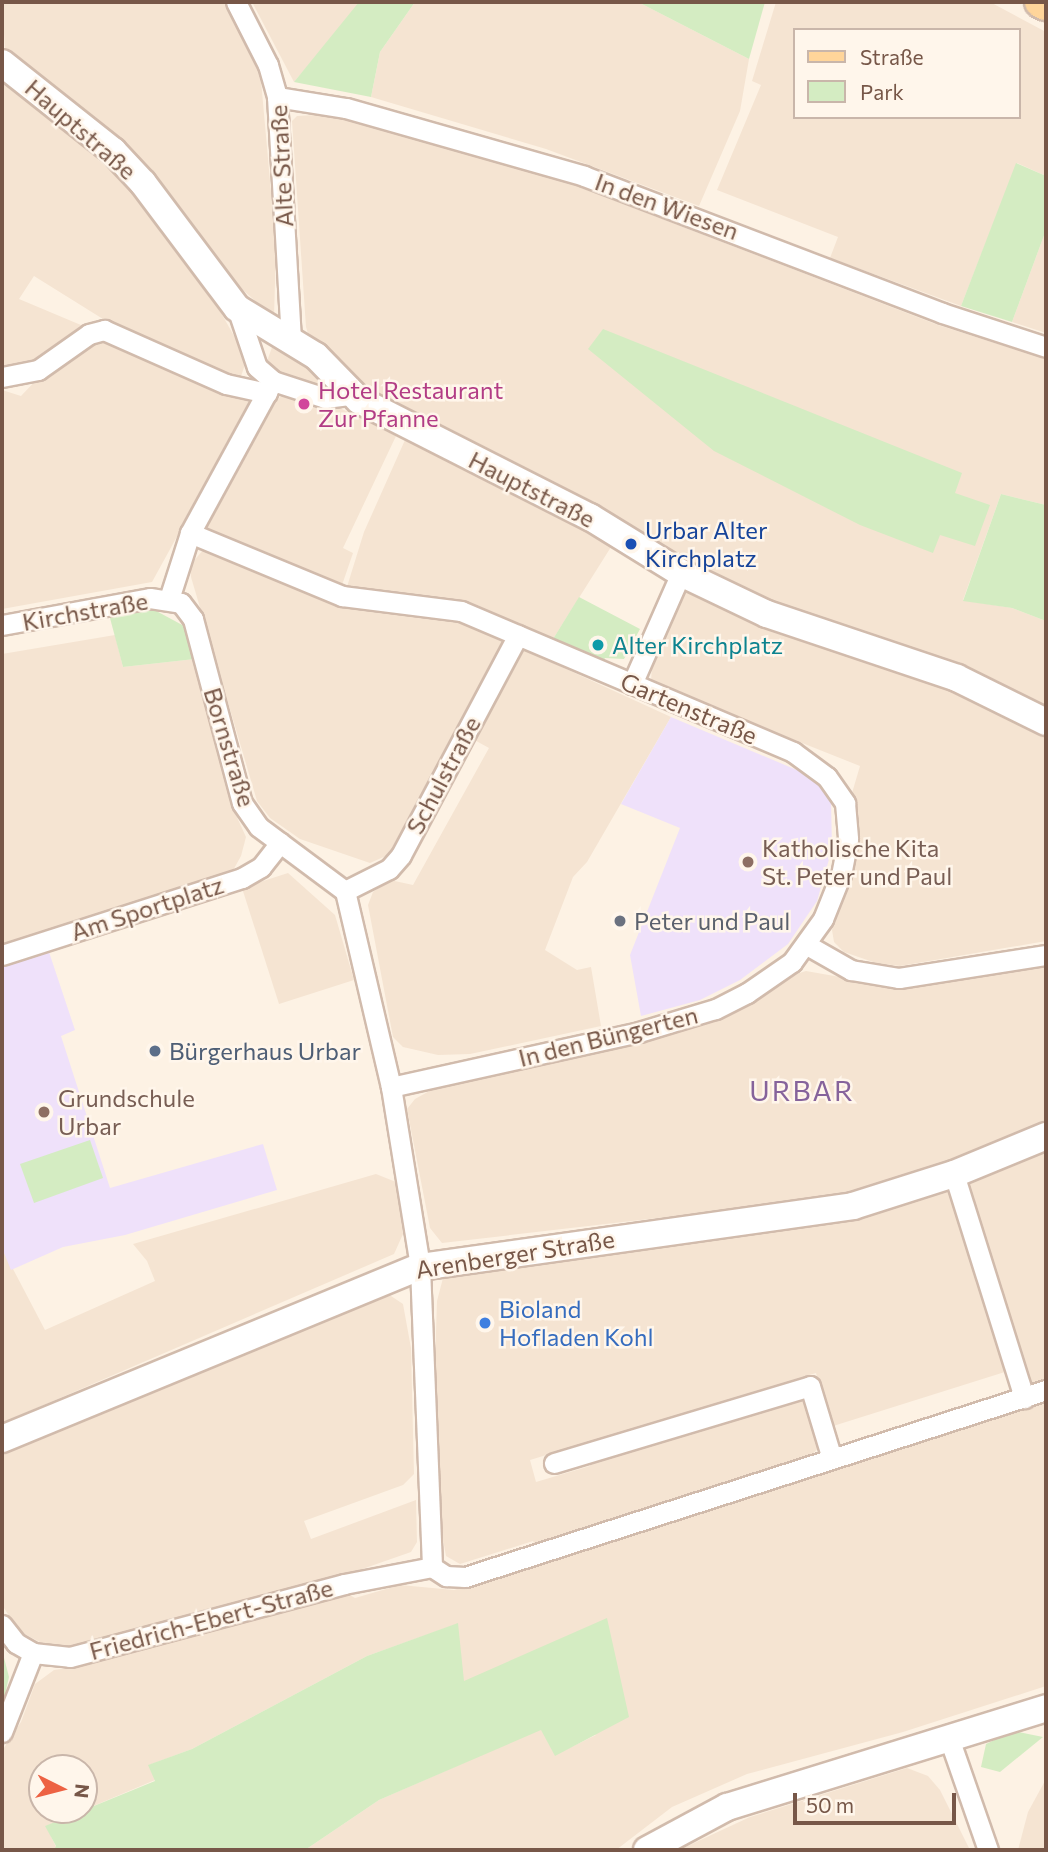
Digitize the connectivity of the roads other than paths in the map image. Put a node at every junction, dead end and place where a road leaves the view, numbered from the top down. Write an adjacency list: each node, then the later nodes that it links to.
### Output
1 (236, 2): 5 (street, Alte Straße)
2 (1040, 2): 3 (main road)
3 (1046, 5)
4 (2, 63): 6 (street, Hauptstraße)
5 (277, 97): 7 (street, Alte Straße); 8 (street, In den Wiesen)
6 (237, 308): 7 (street, Hauptstraße); 10 (street)
7 (290, 340): 11 (street, Hauptstraße)
8 (1046, 347)
9 (2, 377): 10 (street)
10 (270, 387): 11 (street); 12 (street)
11 (351, 394): 13 (street, Hauptstraße)
12 (190, 533): 14 (street); 16 (street, Gartenstraße)
13 (681, 573): 17 (street); 18 (street, Hauptstraße)
14 (169, 599): 15 (street, Kirchstraße); 20 (street, Bornstraße)
15 (2, 625)
16 (517, 635): 17 (street, Gartenstraße); 21 (street, Schulstraße)
17 (632, 684): 19 (street, Gartenstraße)
18 (1046, 722)
19 (828, 777): 22 (street, In den Büngerten)
20 (280, 843): 21 (street, Bornstraße); 23 (street, Am Sportplatz)
21 (345, 891): 25 (street)
22 (807, 945): 24 (street); 25 (street, In den Büngerten)
23 (2, 955)
24 (1046, 955)
25 (391, 1087): 28 (street)
26 (1046, 1136): 27 (street, Arenberger Straße)
27 (954, 1174): 28 (street, Arenberger Straße); 30 (street)
28 (419, 1267): 31 (street, Arenberger Straße); 34 (street)
29 (1046, 1390): 30 (street, Friedrich-Ebert-Straße)
30 (1024, 1398): 32 (street, Friedrich-Ebert-Straße)
31 (2, 1439)
32 (832, 1459): 33 (street); 34 (street, Friedrich-Ebert-Straße)
33 (554, 1463)
34 (432, 1567): 36 (street, Friedrich-Ebert-Straße)
35 (2, 1625): 36 (street)
36 (33, 1653): 38 (street)
37 (1046, 1708): 39 (street)
38 (2, 1732)
39 (948, 1738): 40 (street); 41 (street)
40 (647, 1850)
41 (988, 1850)

